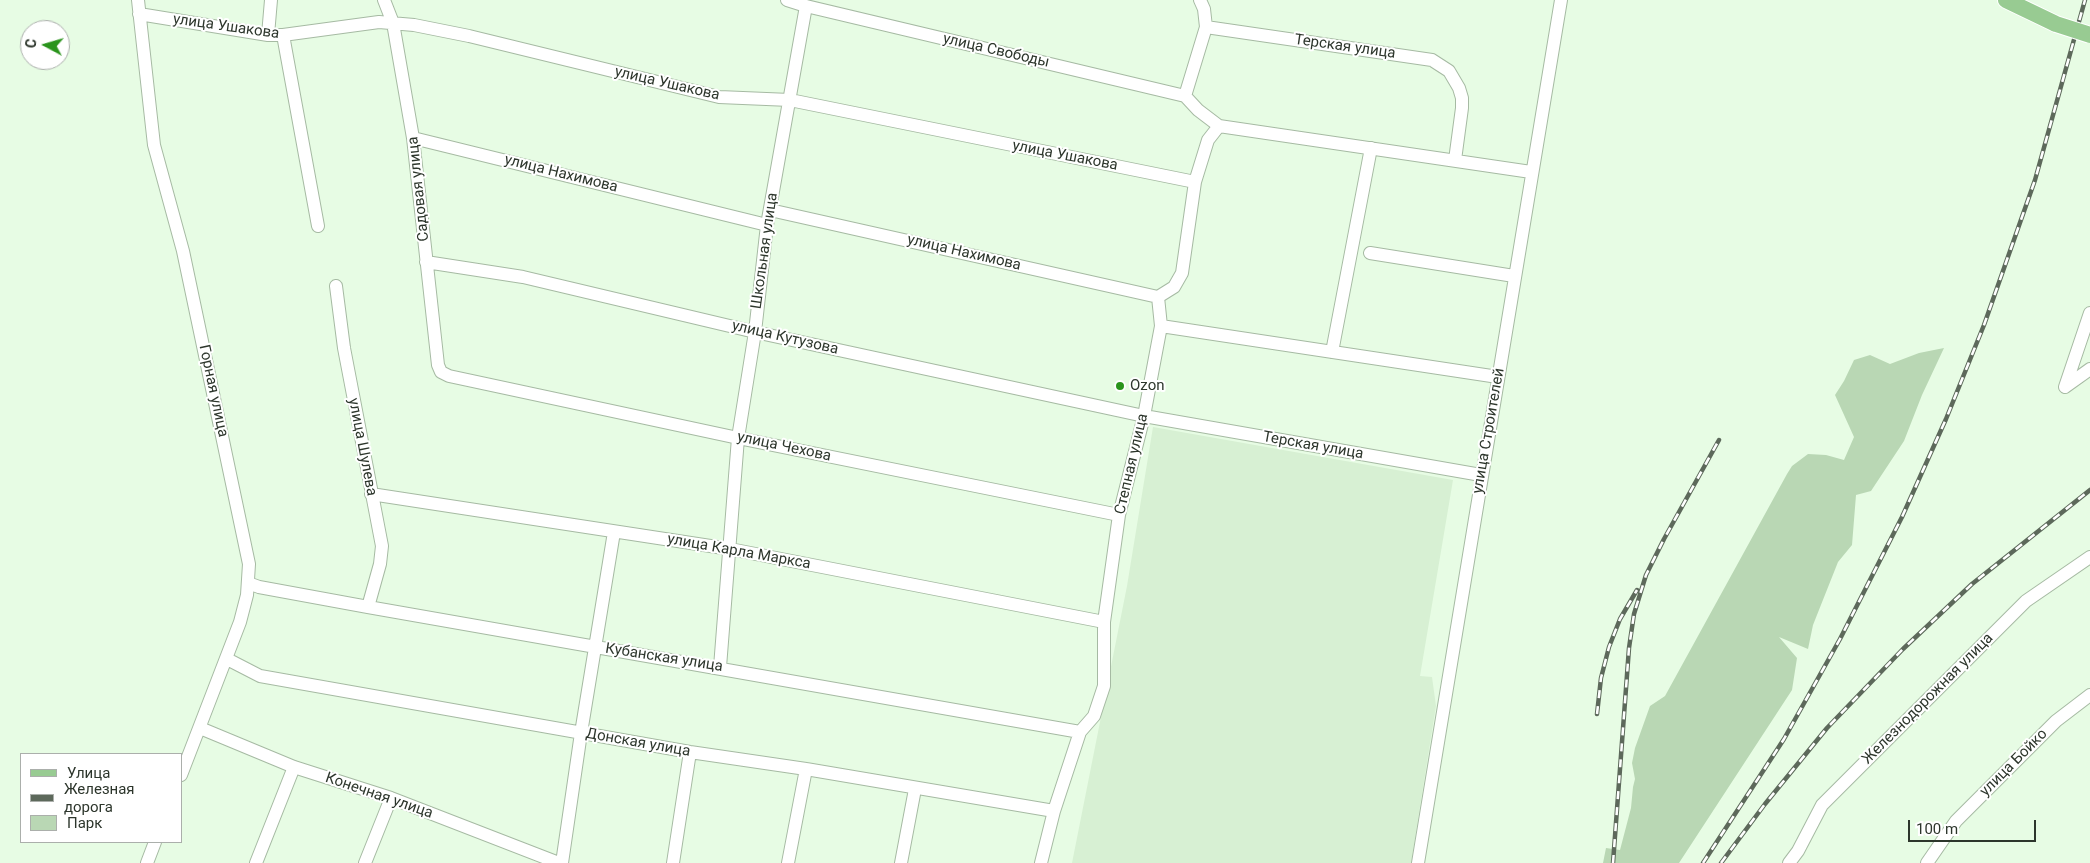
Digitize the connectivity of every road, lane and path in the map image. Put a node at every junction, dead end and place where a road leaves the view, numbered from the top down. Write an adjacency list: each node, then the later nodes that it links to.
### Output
1 (138, 0): 9 (street, Горная улица)
2 (271, 0): 13 (street)
3 (384, 0): 10 (street, Садовая улица)
4 (787, 0): 8 (street)
5 (1200, 0): 11 (street)
6 (1561, 0): 21 (street, улица Строителей)
7 (2006, 0): 12 (main road, bridge)
8 (806, 6): 15 (street, улица Свободы); 16 (street, Школьная улица)
9 (139, 14): 13 (street, улица Ушакова); 46 (street, Горная улица)
10 (393, 24): 14 (street, улица Ушакова); 16 (street, улица Ушакова); 18 (street, Садовая улица)
11 (1206, 27): 15 (street); 20 (street, Терская улица)
12 (2090, 35)
13 (268, 36): 14 (street, улица Ушакова)
14 (283, 36): 25 (street)
15 (1185, 96): 17 (street)
16 (790, 100): 22 (street, улица Ушакова); 23 (street, Школьная улица)
17 (1219, 126): 19 (street); 22 (street)
18 (414, 138): 24 (street, улица Нахимова); 27 (street, Садовая улица)
19 (1371, 148): 20 (street); 34 (street)
20 (1455, 160): 21 (street)
21 (1531, 172): 28 (street, улица Строителей)
22 (1195, 182): 30 (street)
23 (770, 210): 24 (street, Школьная улица); 30 (street, улица Нахимова)
24 (767, 225): 33 (street, Школьная улица)
25 (318, 226)
26 (1370, 253): 28 (street)
27 (426, 262): 33 (street, улица Кутузова); 36 (street, Садовая улица)
28 (1514, 276): 37 (street, улица Строителей)
29 (336, 286): 41 (street, улица Шулева)
30 (1158, 297): 32 (street, Степная улица)
31 (2090, 313): 35 (street)
32 (1161, 326): 34 (street); 38 (street, Степная улица)
33 (755, 332): 38 (street, улица Кутузова); 39 (street, Школьная улица)
34 (1332, 352): 37 (street)
35 (2090, 369)
36 (448, 376): 39 (street, улица Чехова)
37 (1498, 376): 40 (street, улица Строителей)
38 (1144, 416): 40 (street, Терская улица); 42 (street, Степная улица)
39 (738, 438): 42 (street, улица Чехова); 44 (street, Школьная улица)
40 (1481, 475): 72 (street, улица Строителей)
41 (371, 494): 43 (street, улица Карла Маркса); 47 (street, улица Шулева)
42 (1119, 516): 48 (street, Степная улица)
43 (614, 532): 44 (street, улица Карла Маркса); 49 (street)
44 (730, 549): 48 (street, улица Карла Маркса); 51 (street, Школьная улица)
45 (2090, 557): 73 (street, Железнодорожная улица)
46 (248, 583): 47 (street, Кубанская улица); 50 (street, Горная улица)
47 (368, 607): 49 (street, Кубанская улица)
48 (1104, 622): 54 (street, Степная улица)
49 (595, 647): 51 (street, Кубанская улица); 55 (street)
50 (227, 659): 53 (street, Горная улица); 55 (street, Донская улица)
51 (720, 668): 54 (street, Кубанская улица)
52 (2090, 694): 74 (street, улица Бойко)
53 (200, 728): 57 (street, Конечная улица); 59 (street, Горная улица)
54 (1080, 732): 62 (street, Степная улица)
55 (581, 733): 56 (street, Донская улица); 67 (street)
56 (690, 752): 58 (street, Донская улица); 68 (street)
57 (294, 767): 61 (street, Конечная улица); 65 (street)
58 (806, 769): 60 (street, Донская улица); 69 (street)
59 (182, 773)
60 (915, 789): 62 (street, Донская улица); 70 (street)
61 (391, 798): 66 (street); 67 (street, Конечная улица)
62 (1054, 812): 71 (street, Степная улица)
63 (155, 843): 64 (street)
64 (147, 863)
65 (256, 863)
66 (365, 863)
67 (561, 863)
68 (673, 863)
69 (788, 863)
70 (901, 863)
71 (1041, 863)
72 (1418, 863)
73 (1788, 863)
74 (1927, 863)

